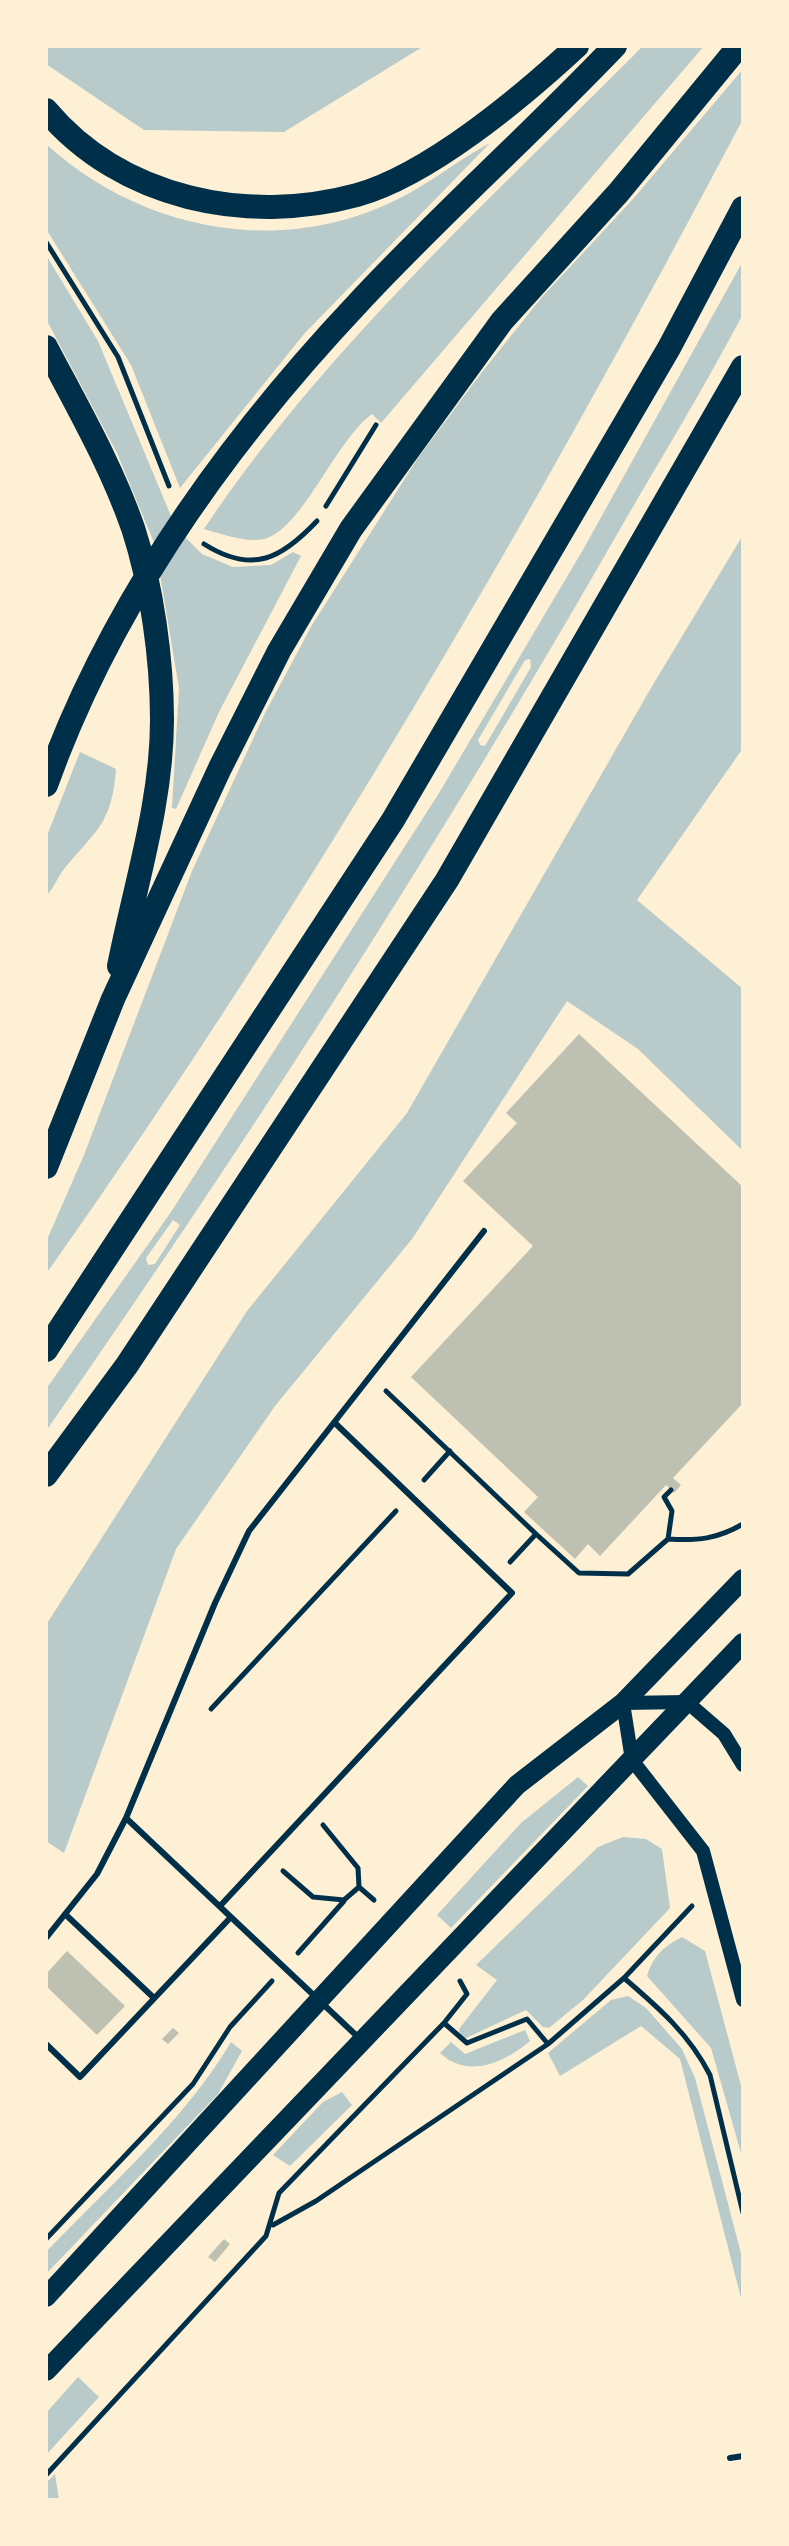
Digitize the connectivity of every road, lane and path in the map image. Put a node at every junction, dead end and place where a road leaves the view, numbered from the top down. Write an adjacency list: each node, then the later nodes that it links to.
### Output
1 (577, 46): 4 (highway)
2 (615, 46): 10 (highway)
3 (739, 46): 11 (highway)
4 (46, 110)
5 (743, 208): 14 (highway)
6 (46, 347): 11 (highway)
7 (743, 367): 9 (highway)
8 (743, 375): 9 (highway)
9 (717, 417): 18 (highway)
10 (46, 785)
11 (113, 999): 12 (highway)
12 (46, 1167)
13 (484, 1231): 15 (lane)
14 (46, 1350)
15 (372, 1377): 16 (lane); 17 (path)
16 (336, 1424): 20 (lane); 33 (lane)
17 (450, 1451): 20 (path); 22 (path)
18 (46, 1475)
19 (671, 1490): 23 (path)
20 (411, 1495): 24 (lane); 29 (path)
21 (743, 1524): 23 (path)
22 (536, 1534): 23 (path); 24 (path)
23 (668, 1539)
24 (495, 1577): 32 (lane)
25 (743, 1579): 28 (main road)
26 (743, 1643): 27 (main road)
27 (687, 1702): 28 (street); 30 (main road); 31 (street)
28 (623, 1703): 30 (street); 46 (main road)
29 (211, 1709)
30 (632, 1760): 45 (street); 48 (main road)
31 (743, 1765)
32 (309, 1810): 34 (lane); 35 (path)
33 (126, 1818): 37 (lane); 38 (lane)
34 (266, 1856): 35 (path); 37 (lane)
35 (344, 1900): 41 (path)
36 (697, 1901): 43 (path)
37 (220, 1906): 39 (lane)
38 (65, 1914): 40 (lane); 44 (lane)
39 (231, 1917): 41 (lane); 44 (lane)
40 (46, 1938)
41 (285, 1968): 46 (lane); 53 (path)
42 (458, 1976): 47 (path)
43 (624, 1978): 50 (path); 51 (path)
44 (154, 1998): 49 (lane)
45 (743, 2000)
46 (321, 2002): 48 (lane); 54 (main road)
47 (444, 2023): 50 (path); 52 (path)
48 (361, 2039): 55 (main road)
49 (46, 2044)
50 (548, 2044): 52 (path)
51 (743, 2213)
52 (272, 2226): 58 (path)
53 (46, 2239)
54 (46, 2297)
55 (46, 2371)
56 (743, 2456): 57 (lane)
57 (730, 2458)
58 (46, 2475)

